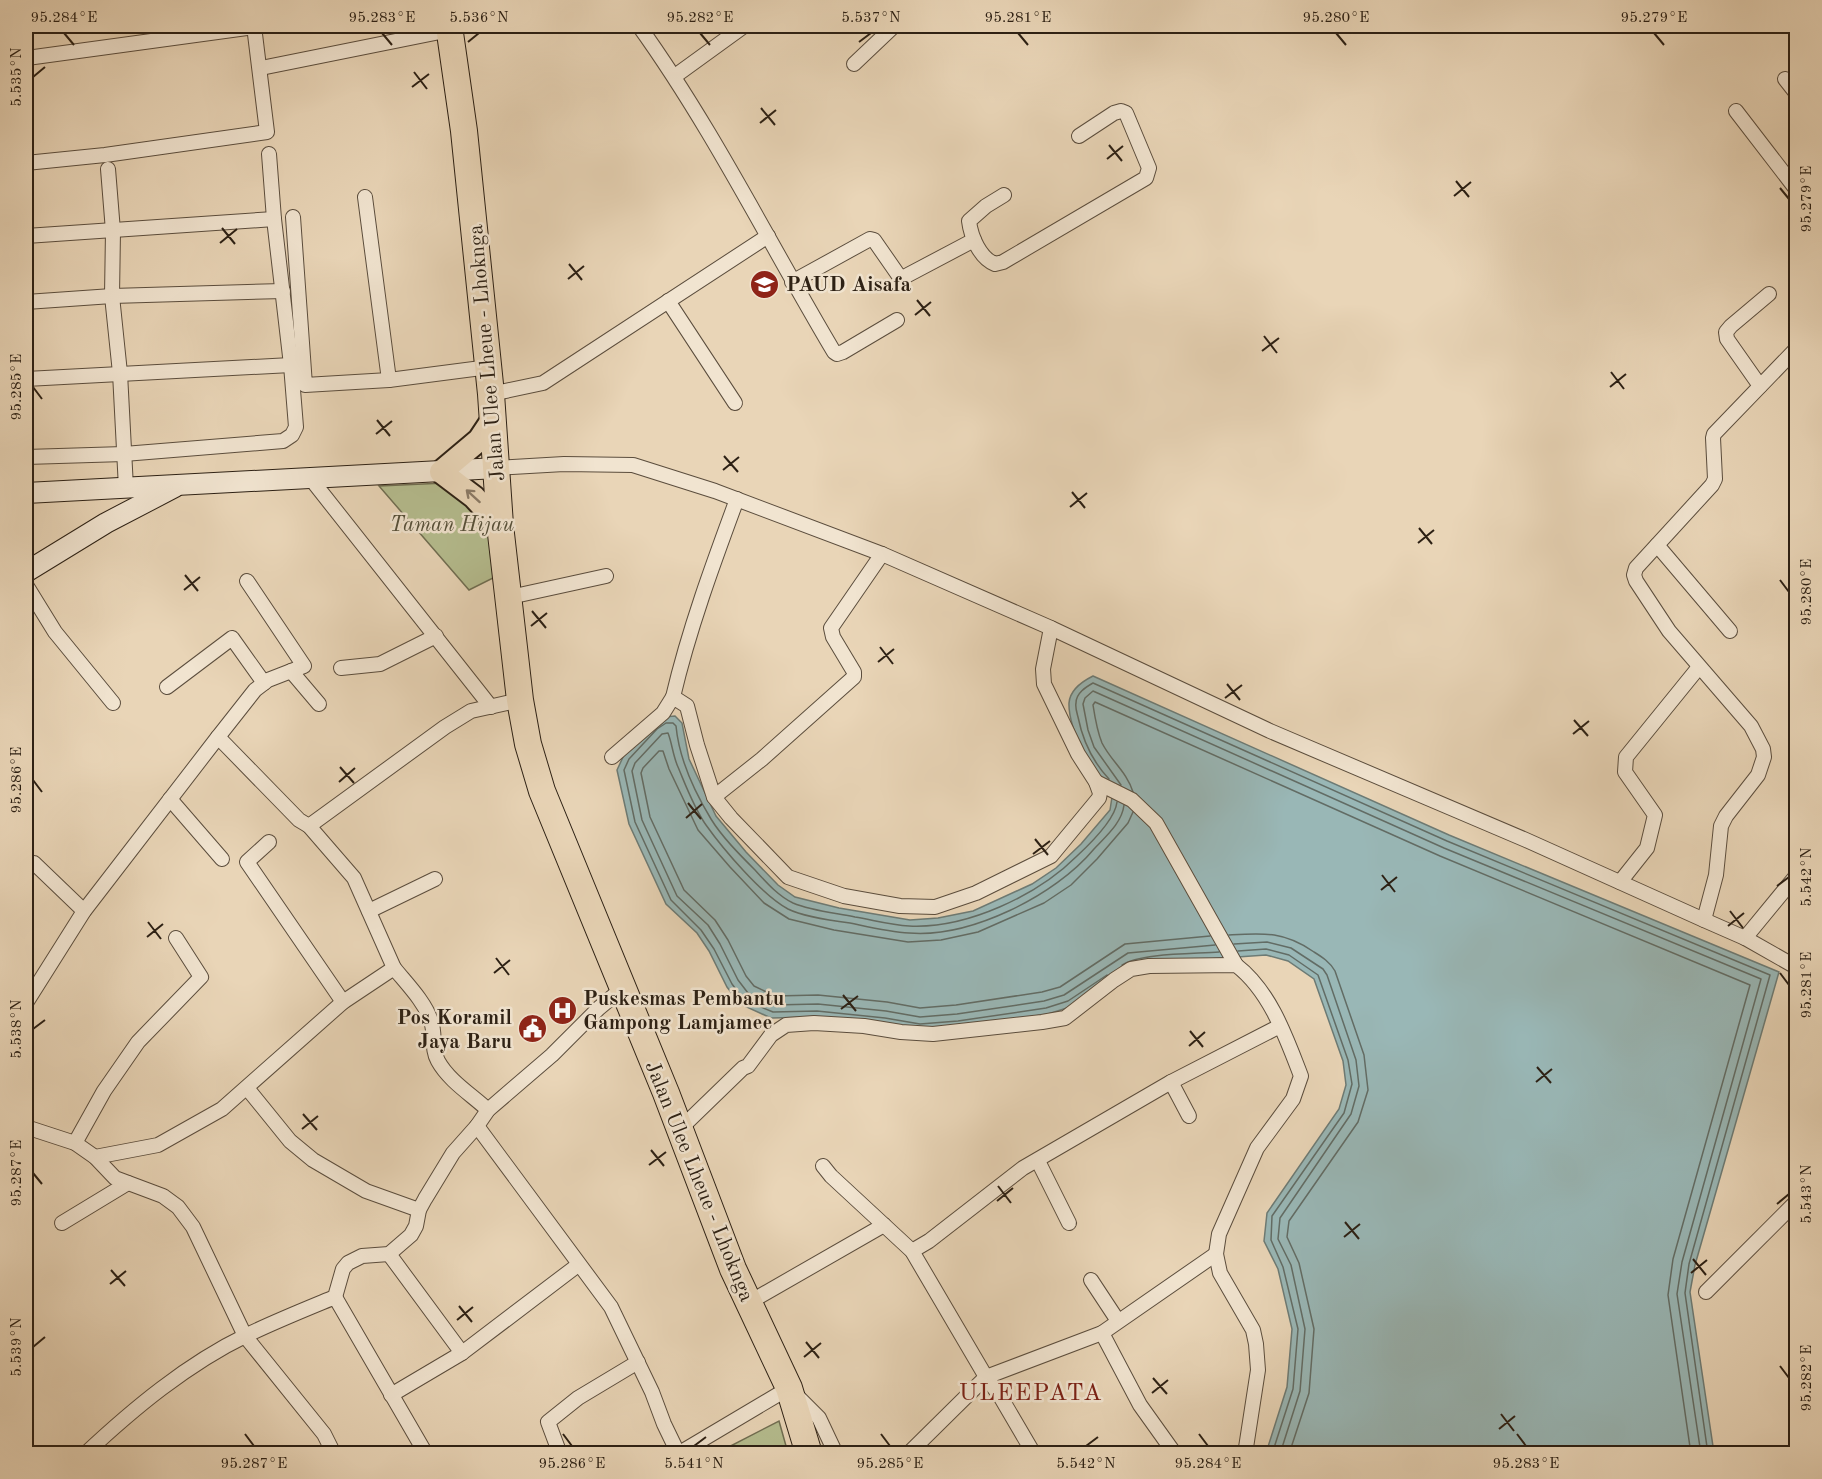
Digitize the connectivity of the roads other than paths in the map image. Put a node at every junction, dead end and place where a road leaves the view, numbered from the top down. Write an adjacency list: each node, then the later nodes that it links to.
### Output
1 (254, 26): 6 (street); 8 (street)
2 (639, 26): 9 (street)
3 (744, 26): 9 (street)
4 (894, 26): 7 (street)
5 (449, 28): 8 (street); 35 (highway, Jalan Ulee Lheue - Lhoknga)
6 (27, 58)
7 (854, 64)
8 (261, 68): 15 (street)
9 (675, 76): 24 (street)
10 (1785, 79): 11 (street)
11 (1797, 93)
12 (1736, 111): 17 (street)
13 (1079, 136): 25 (street)
14 (269, 154): 21 (street)
15 (26, 163)
16 (108, 169): 22 (street)
17 (1797, 189)
18 (1004, 195): 25 (street)
19 (365, 197): 38 (street)
20 (293, 217): 38 (street)
21 (274, 219): 22 (street); 27 (street)
22 (114, 231): 23 (street); 29 (street)
23 (26, 236)
24 (768, 236): 26 (street); 30 (street)
25 (974, 240): 26 (street)
26 (792, 282): 32 (street)
27 (283, 291): 29 (street); 34 (street)
28 (1769, 294): 39 (street)
29 (112, 296): 31 (street); 36 (street)
30 (668, 301): 40 (street); 41 (street)
31 (26, 302)
32 (897, 320)
33 (1797, 349): 39 (street)
34 (291, 365): 36 (street); 42 (street)
35 (489, 367): 38 (street); 41 (highway, Jalan Ulee Lheue - Lhoknga)
36 (120, 373): 37 (street); 42 (street)
37 (26, 379)
38 (389, 380)
39 (1760, 386): 52 (street)
40 (735, 403)
41 (492, 406): 44 (highway, Jalan Ulee Lheue - Lhoknga); 45 (main road)
42 (124, 454): 43 (street); 48 (street)
43 (26, 457)
44 (497, 468): 45 (main road); 50 (street); 51 (highway, Jalan Ulee Lheue - Lhoknga)
45 (441, 472): 46 (main road); 51 (main road, one-way to 45)
46 (311, 479): 47 (main road); 61 (street)
47 (181, 484): 48 (main road); 54 (main road)
48 (126, 488): 49 (main road)
49 (26, 493)
50 (737, 499): 53 (street); 67 (street)
51 (500, 525): 58 (highway, Jalan Ulee Lheue - Lhoknga)
52 (1657, 546): 60 (street); 62 (street)
53 (882, 554): 59 (street); 75 (street)
54 (26, 572)
55 (606, 576): 58 (street)
56 (247, 581): 64 (street)
57 (26, 585): 69 (street)
58 (510, 597): 68 (highway, Jalan Ulee Lheue - Lhoknga)
59 (1051, 628): 74 (street); 83 (street)
60 (1730, 631)
61 (436, 636): 63 (street); 71 (street)
62 (1699, 667): 83 (street); 86 (street)
63 (341, 668)
64 (291, 671): 65 (street); 70 (street)
65 (264, 683): 66 (street); 72 (street)
66 (167, 687)
67 (673, 697): 73 (street); 75 (street)
68 (520, 700): 71 (street); 92 (highway, Jalan Ulee Lheue - Lhoknga)
69 (113, 703)
70 (319, 704)
71 (491, 706): 77 (street)
72 (218, 736): 76 (street); 77 (street)
73 (612, 757)
74 (1098, 784): 75 (street); 89 (street)
75 (714, 797)
76 (170, 799): 79 (street); 84 (street)
77 (309, 826): 85 (street)
78 (269, 843): 93 (street)
79 (222, 860)
80 (34, 863): 84 (street)
81 (435, 879): 85 (street)
82 (1795, 880): 88 (street)
83 (1620, 882): 86 (street)
84 (84, 911): 94 (street)
85 (369, 911): 91 (street)
86 (1704, 920): 88 (street)
87 (176, 938): 103 (street)
88 (1745, 938): 90 (street)
89 (1235, 964): 95 (street); 102 (street)
90 (1797, 967)
91 (394, 968): 93 (street); 98 (street)
92 (623, 988): 98 (street); 102 (highway, Jalan Ulee Lheue - Lhoknga)
93 (343, 1002): 97 (street)
94 (26, 1003)
95 (1280, 1026): 96 (street); 115 (street)
96 (1171, 1082): 99 (street); 105 (street)
97 (247, 1088): 104 (street); 109 (street)
98 (488, 1110): 100 (street)
99 (1189, 1116)
100 (477, 1126): 109 (street); 116 (street)
101 (26, 1127): 103 (street)
102 (679, 1130): 120 (highway, Jalan Ulee Lheue - Lhoknga)
103 (75, 1143): 104 (street)
104 (95, 1157): 107 (street)
105 (1038, 1161): 111 (street); 113 (street)
106 (823, 1166): 112 (street)
107 (128, 1183): 110 (street); 123 (street)
108 (1797, 1202): 118 (street)
109 (419, 1210): 114 (street)
110 (62, 1223)
111 (1069, 1223)
112 (884, 1225): 113 (street); 120 (street)
113 (912, 1251): 126 (street)
114 (389, 1254): 119 (street); 124 (street)
115 (1216, 1254): 121 (street); 139 (street)
116 (579, 1265): 124 (street); 125 (street)
117 (1091, 1280): 121 (street)
118 (1706, 1292)
119 (335, 1297): 123 (street); 128 (street)
120 (748, 1304): 127 (highway, Jalan Ulee Lheue - Lhoknga)
121 (1118, 1321): 122 (street)
122 (1102, 1333): 126 (street); 138 (street)
123 (245, 1336): 130 (street); 131 (street)
124 (462, 1353): 128 (street)
125 (638, 1362): 129 (street); 133 (street)
126 (986, 1377): 136 (street); 137 (street)
127 (789, 1388): 129 (street); 134 (highway, Jalan Ulee Lheue - Lhoknga); 135 (street)
128 (391, 1395): 132 (street)
129 (678, 1453)
130 (85, 1454)
131 (334, 1454)
132 (426, 1454)
133 (560, 1454)
134 (810, 1454)
135 (836, 1454)
136 (908, 1454)
137 (1034, 1454)
138 (1175, 1454)
139 (1245, 1454)

